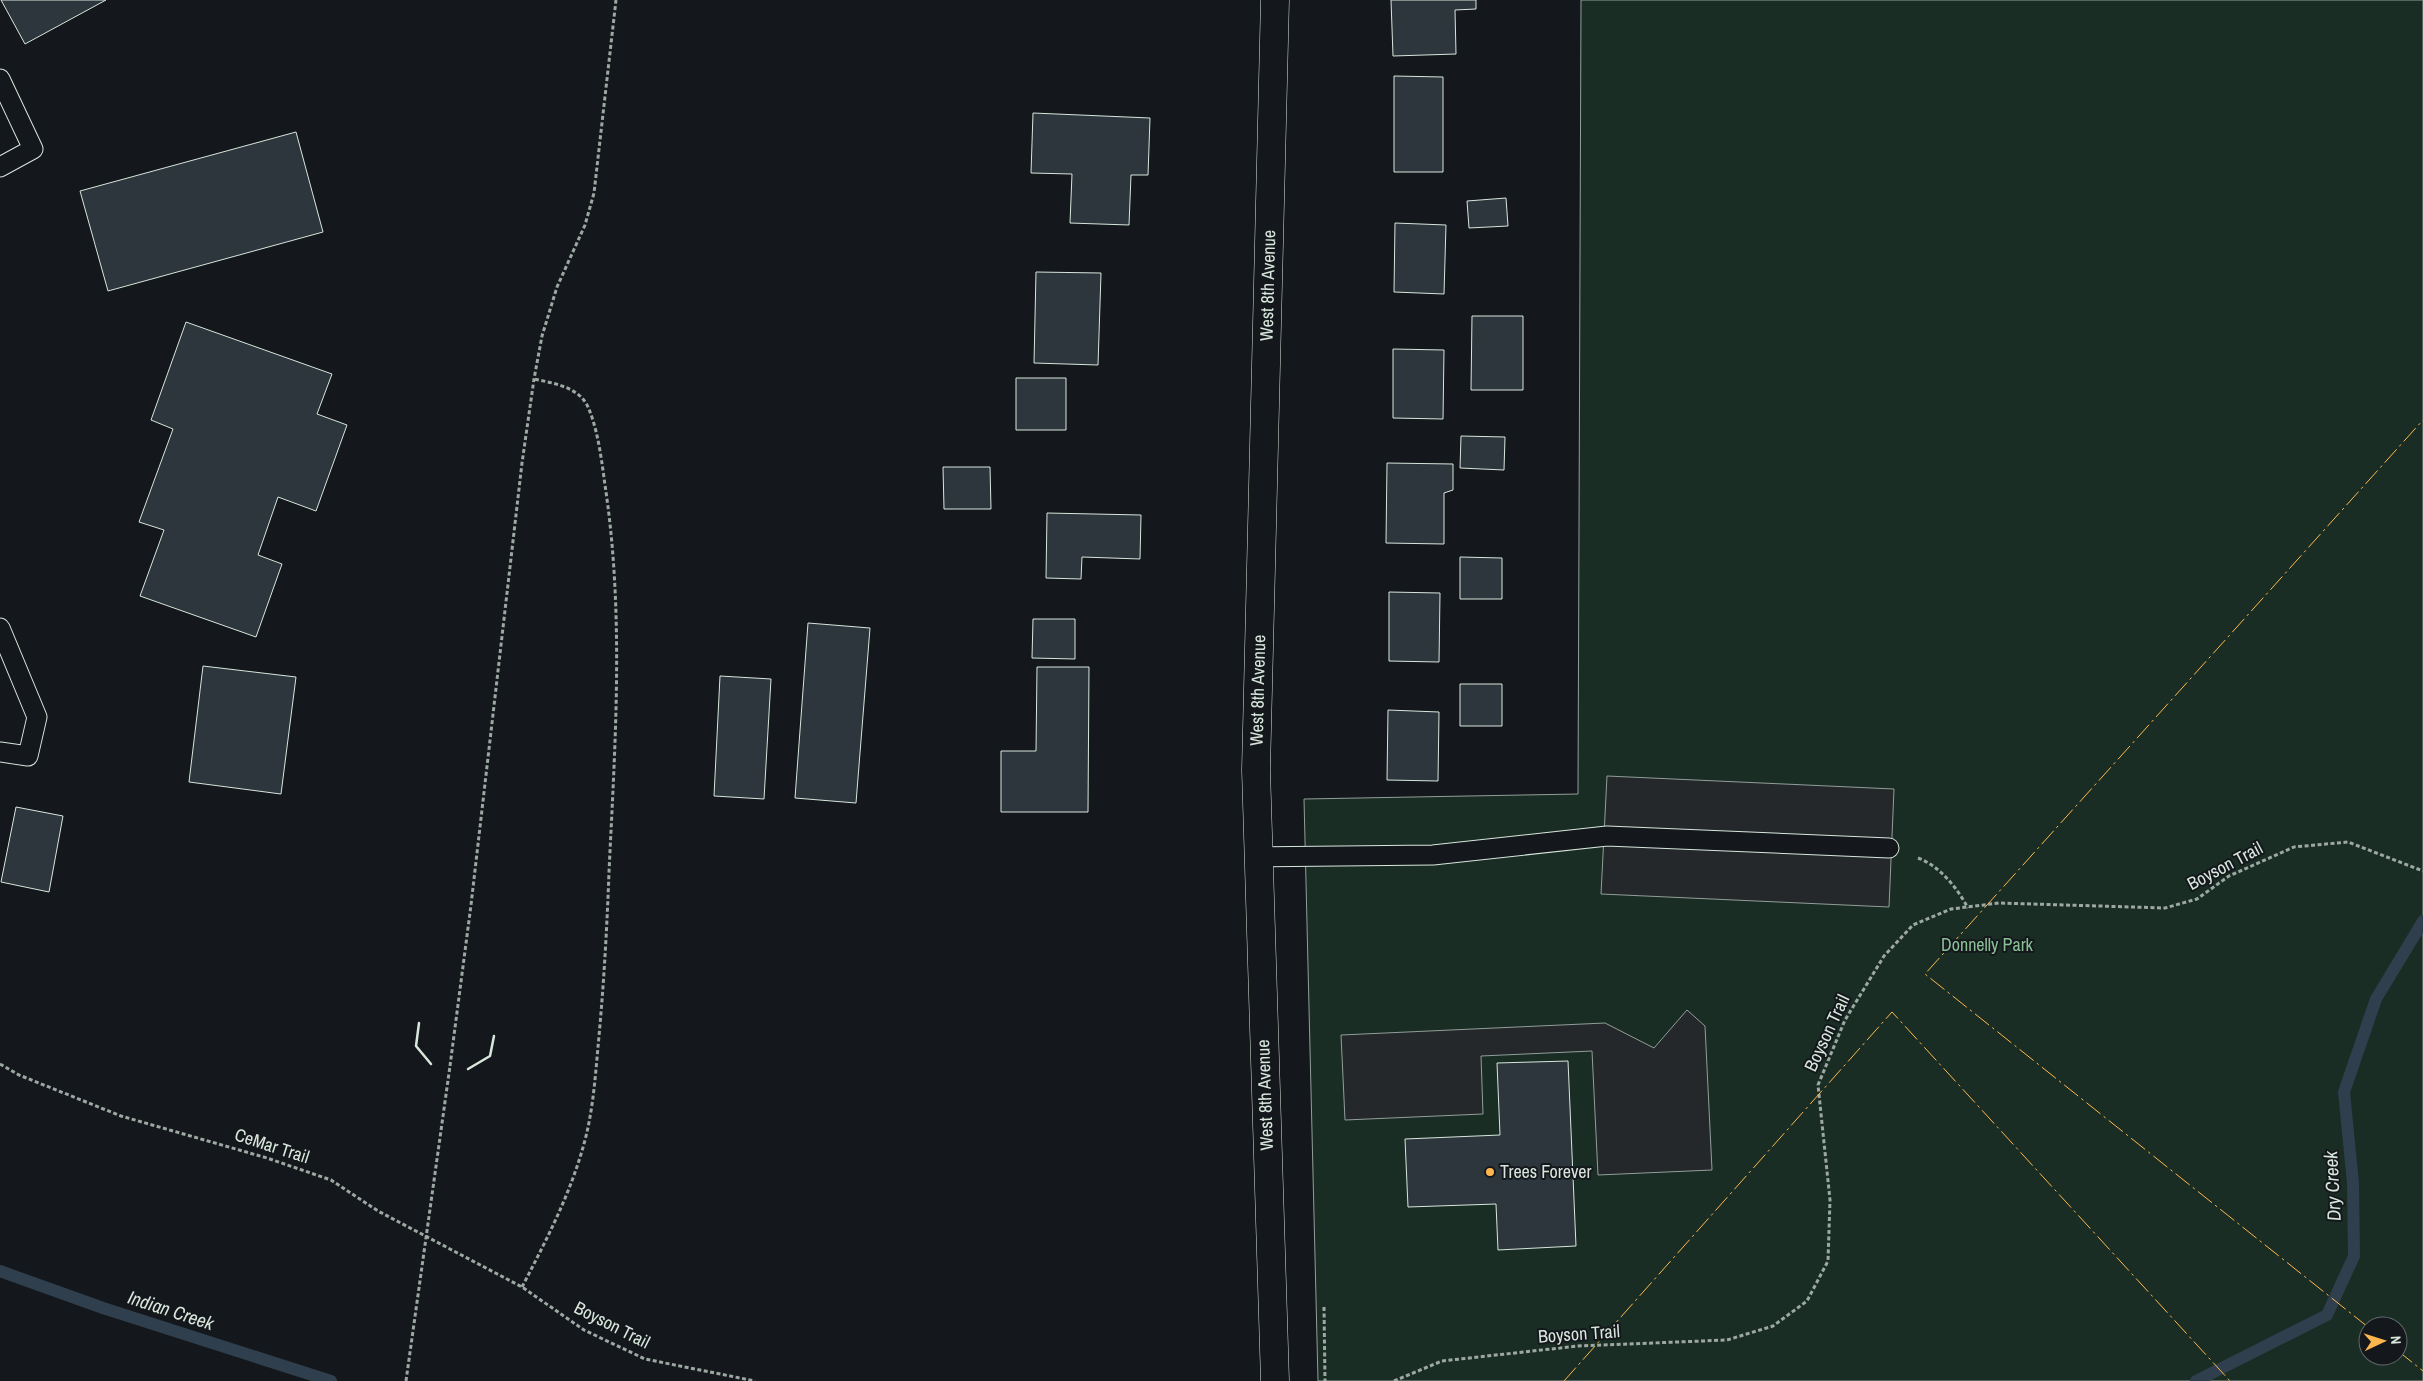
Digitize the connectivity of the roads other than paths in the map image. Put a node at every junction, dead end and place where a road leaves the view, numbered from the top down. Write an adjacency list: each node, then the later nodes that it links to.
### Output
1 (1275, 0): 7 (street, West 8th Avenue)
2 (0, 79): 3 (lane)
3 (0, 167)
4 (0, 628): 5 (lane)
5 (0, 752)
6 (1889, 848): 7 (lane)
7 (1258, 857): 8 (street, West 8th Avenue)
8 (1274, 1369)

